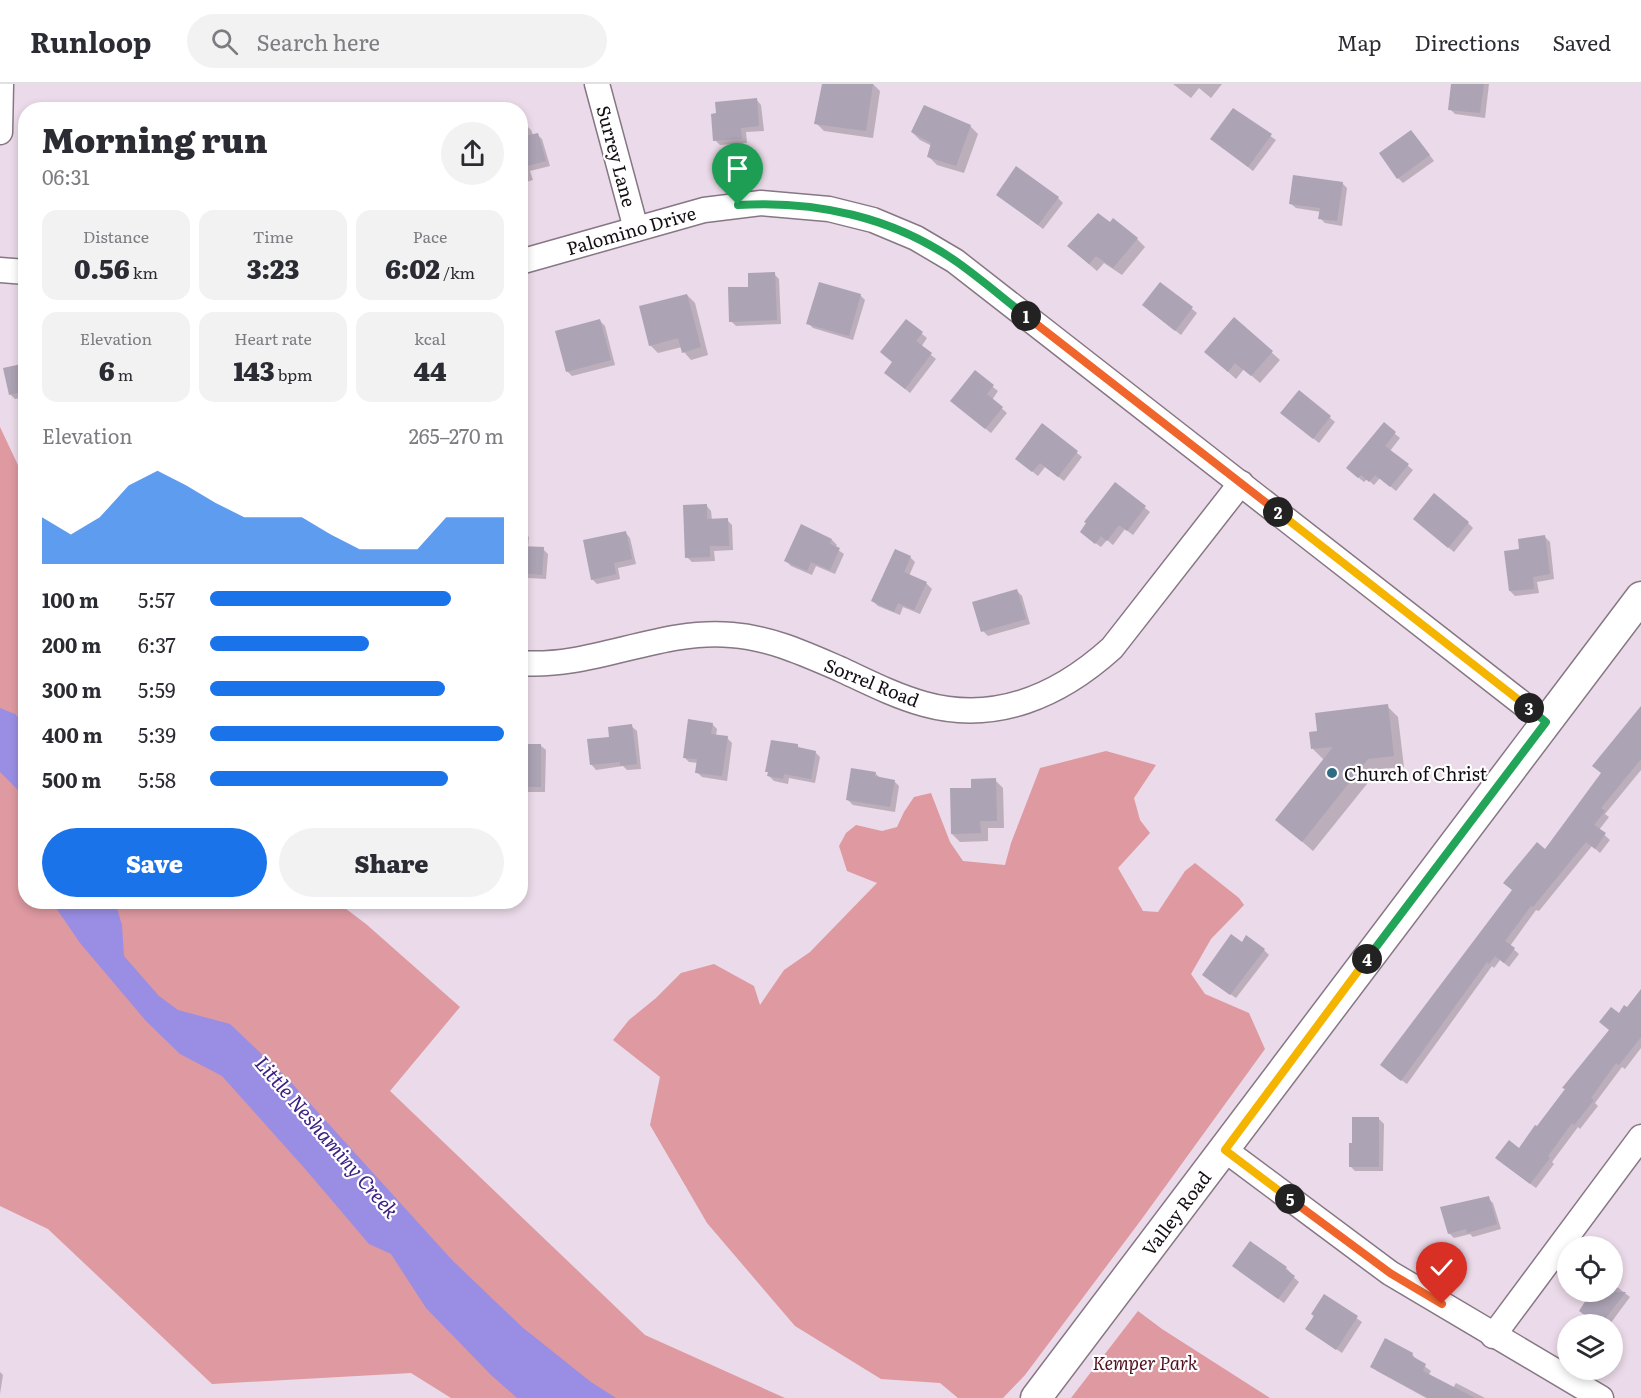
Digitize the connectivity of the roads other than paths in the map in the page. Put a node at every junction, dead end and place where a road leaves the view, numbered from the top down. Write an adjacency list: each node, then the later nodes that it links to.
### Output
1 (1, 84): 3 (street)
2 (597, 84): 4 (street, Surrey Lane)
3 (0, 132)
4 (636, 229): 5 (street, Palomino Drive); 8 (street, Palomino Drive)
5 (528, 260)
6 (0, 270): 7 (street)
7 (18, 271)
8 (1241, 483): 10 (street, Sorrel Road); 11 (street, Palomino Drive)
9 (1641, 597): 11 (street, Valley Road)
10 (528, 663)
11 (1546, 722): 13 (street, Valley Road)
12 (1641, 1137): 14 (street)
13 (1225, 1150): 14 (street); 15 (street, Valley Road)
14 (1493, 1336): 16 (street)
15 (1036, 1398)
16 (1601, 1398)

